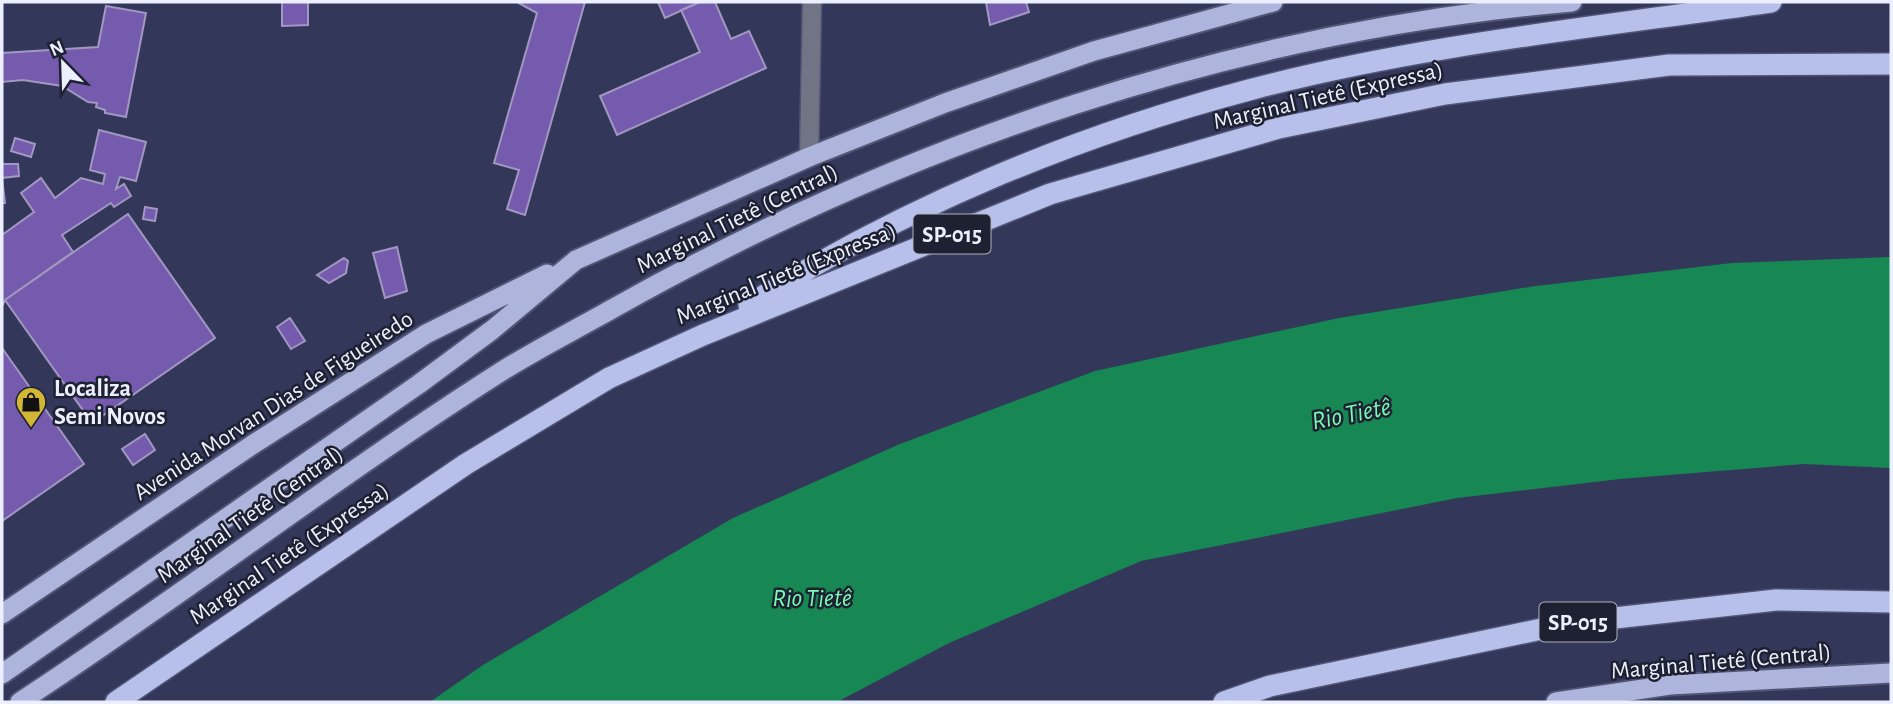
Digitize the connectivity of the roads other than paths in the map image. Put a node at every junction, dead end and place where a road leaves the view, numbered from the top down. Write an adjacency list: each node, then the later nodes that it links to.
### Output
1 (812, 2): 6 (street)
2 (1273, 2): 6 (highway)
3 (1572, 2): 13 (highway, Marginal Tietê (Central))
4 (1771, 2): 8 (highway)
5 (1891, 64): 8 (highway, Marginal Tietê (Expressa) / SP-015)
6 (809, 157): 7 (highway)
7 (576, 260): 10 (highway, Avenida Morvan Dias de Figueiredo); 12 (highway)
8 (703, 335): 14 (highway, Marginal Tietê (Expressa) / SP-015)
9 (1891, 602): 15 (highway, SP-015)
10 (4, 612)
11 (1891, 673): 16 (highway, Marginal Tietê (Central))
12 (2, 674)
13 (20, 702)
14 (116, 702)
15 (1224, 702)
16 (1556, 702)

